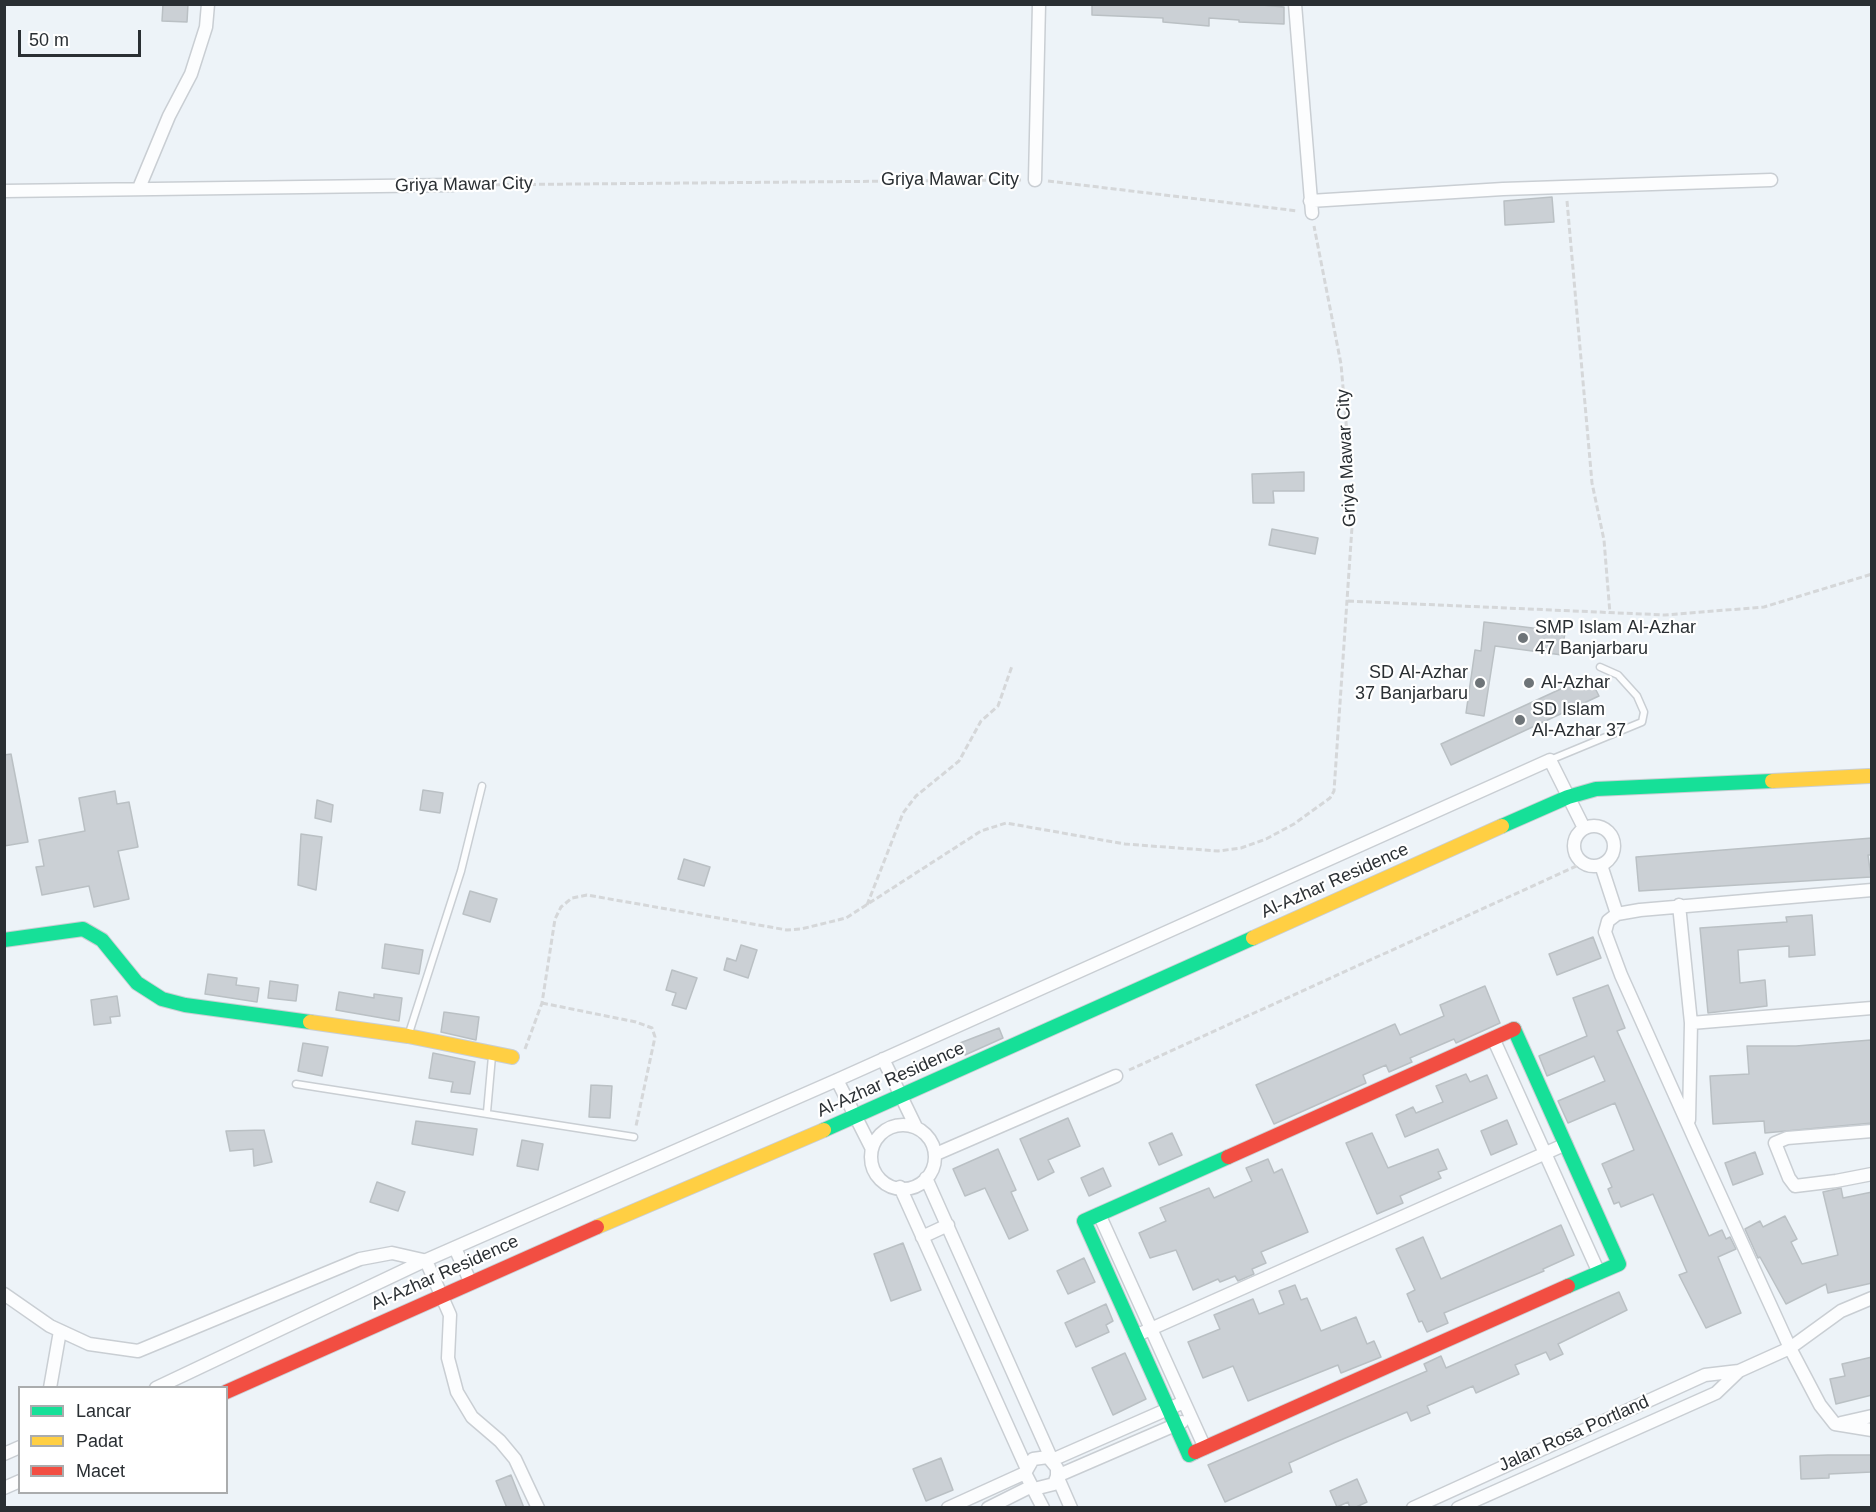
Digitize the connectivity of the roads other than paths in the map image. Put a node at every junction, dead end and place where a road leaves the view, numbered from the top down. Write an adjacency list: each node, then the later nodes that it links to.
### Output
1 (208, 4): 7 (street)
2 (1039, 4): 4 (street)
3 (1295, 4): 5 (street)
4 (1035, 180)
5 (1771, 180)
6 (453, 185): 7 (street, Griya Mawar City)
7 (139, 188): 8 (street, Griya Mawar City)
8 (4, 191)
9 (1600, 667): 10 (lane)
10 (1550, 760): 13 (street); 26 (street, Al-Azhar Residence)
11 (1869, 776): 13 (street, Al-Azhar Residence)
12 (482, 786): 22 (lane)
13 (1568, 797): 14 (street); 30 (street, Al-Azhar Residence)
14 (1584, 828): 15 (street); 15 (street)
15 (1601, 865): 18 (street)
16 (1872, 890): 17 (street)
17 (1679, 905): 18 (street); 21 (street)
18 (1617, 914): 34 (street)
19 (4, 940): 22 (street)
20 (1872, 1008): 21 (street)
21 (1691, 1023): 34 (street)
22 (408, 1036): 24 (street)
23 (1493, 1038): 37 (street); 40 (street); 44 (street)
24 (492, 1055): 25 (street); 31 (lane)
25 (512, 1057)
26 (884, 1059): 28 (street, Al-Azhar Residence); 30 (street)
27 (1116, 1076): 39 (street)
28 (837, 1080): 32 (street); 47 (street, Al-Azhar Residence)
29 (296, 1084): 31 (lane)
30 (901, 1094): 32 (street, Al-Azhar Residence); 33 (street)
31 (487, 1112): 36 (lane)
32 (855, 1116): 38 (street); 50 (street, Al-Azhar Residence)
33 (916, 1127): 38 (street); 39 (street)
34 (1689, 1127): 57 (street)
35 (1872, 1131): 41 (street)
36 (634, 1137)
37 (1566, 1144): 40 (street); 49 (street)
38 (872, 1149): 43 (street)
39 (936, 1154): 42 (street)
40 (1545, 1154): 49 (street); 54 (street)
41 (1872, 1173)
42 (926, 1178): 43 (street); 45 (street)
43 (900, 1187): 46 (street)
44 (1099, 1214): 54 (street); 56 (street)
45 (948, 1225): 46 (street); 72 (street)
46 (922, 1237): 73 (street)
47 (455, 1248): 48 (street, Al-Azhar Residence); 50 (street)
48 (424, 1261): 52 (street); 55 (street); 60 (street, Al-Azhar Residence)
49 (1599, 1273): 70 (street)
50 (470, 1281): 52 (street, Al-Azhar Residence)
51 (4, 1294): 55 (street)
52 (442, 1294): 61 (street, Al-Azhar Residence); 78 (street)
53 (1872, 1298): 57 (street, Jalan Rosa Portland)
54 (1151, 1329): 56 (street); 62 (street)
55 (60, 1331): 59 (street)
56 (1136, 1336): 63 (street)
57 (1790, 1348): 58 (street, Jalan Rosa Portland); 67 (street)
58 (1739, 1371): 83 (street, Jalan Rosa Portland); 84 (street, Jalan Rosa Portland)
59 (50, 1386)
60 (160, 1386)
61 (228, 1391)
62 (1184, 1402): 63 (street); 65 (street)
63 (1168, 1409): 66 (street); 72 (street)
64 (1872, 1416): 67 (street)
65 (1191, 1418): 66 (street); 70 (street)
66 (1175, 1424): 70 (street); 74 (street)
67 (1835, 1424): 68 (street)
68 (1872, 1430)
69 (18, 1448): 71 (street)
70 (1205, 1448)
71 (4, 1454)
72 (1052, 1460): 73 (street); 74 (street)
73 (1026, 1470): 77 (street); 79 (street)
74 (1057, 1476): 77 (street); 82 (street)
75 (18, 1482): 76 (street)
76 (4, 1488)
77 (1033, 1488): 80 (street); 81 (street)
78 (538, 1508)
79 (948, 1508)
80 (988, 1508)
81 (1042, 1508)
82 (1071, 1508)
83 (1413, 1508)
84 (1458, 1508)

